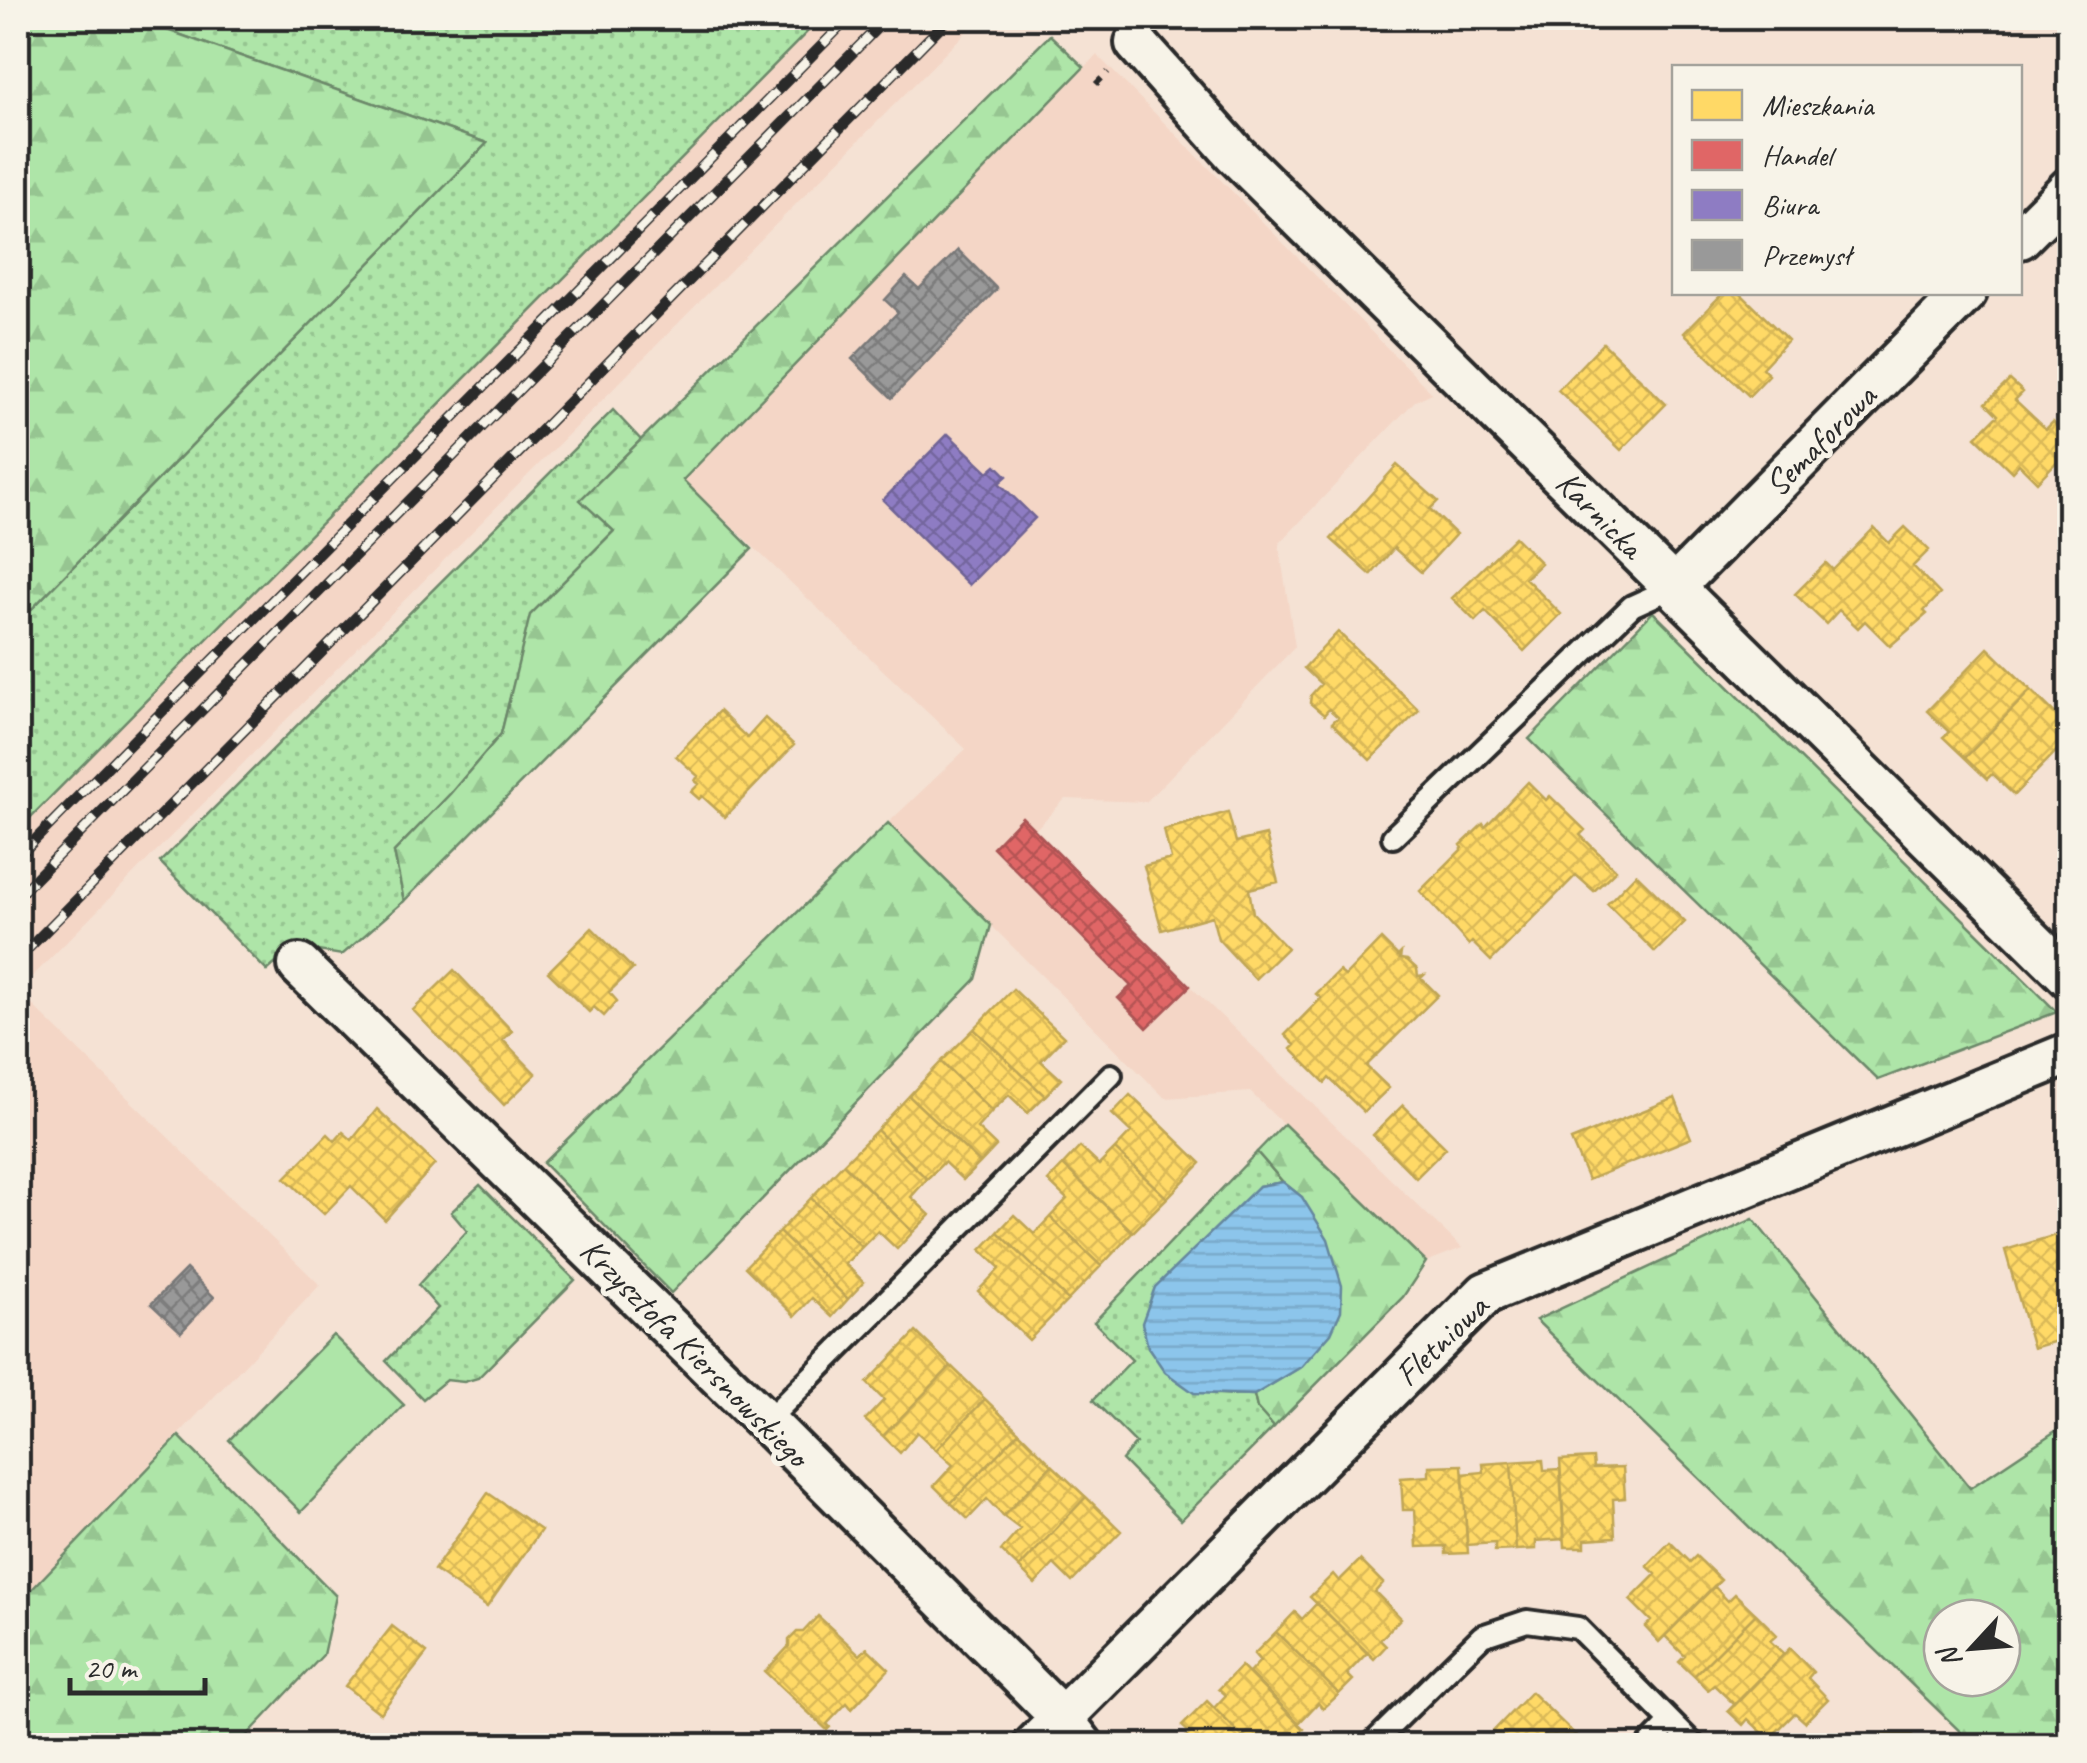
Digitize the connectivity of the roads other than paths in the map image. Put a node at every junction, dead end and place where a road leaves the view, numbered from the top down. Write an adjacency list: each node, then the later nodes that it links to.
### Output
1 (1136, 43): 5 (street, Karnicka)
2 (2070, 188): 3 (street)
3 (2022, 236)
4 (1963, 295): 5 (street, Semaforowa)
5 (1674, 587): 6 (lane); 8 (street, Karnicka)
6 (1392, 837)
7 (299, 965): 11 (street, Krzysztofa Kiersnowskiego)
8 (2070, 978)
9 (2070, 1052): 13 (street, Fletniowa)
10 (1111, 1076): 11 (lane)
11 (766, 1422): 13 (street, Krzysztofa Kiersnowskiego)
12 (1672, 1722): 14 (lane); 15 (lane); 16 (lane)
13 (1060, 1736)
14 (1370, 1746)
15 (1648, 1746)
16 (1695, 1746)

